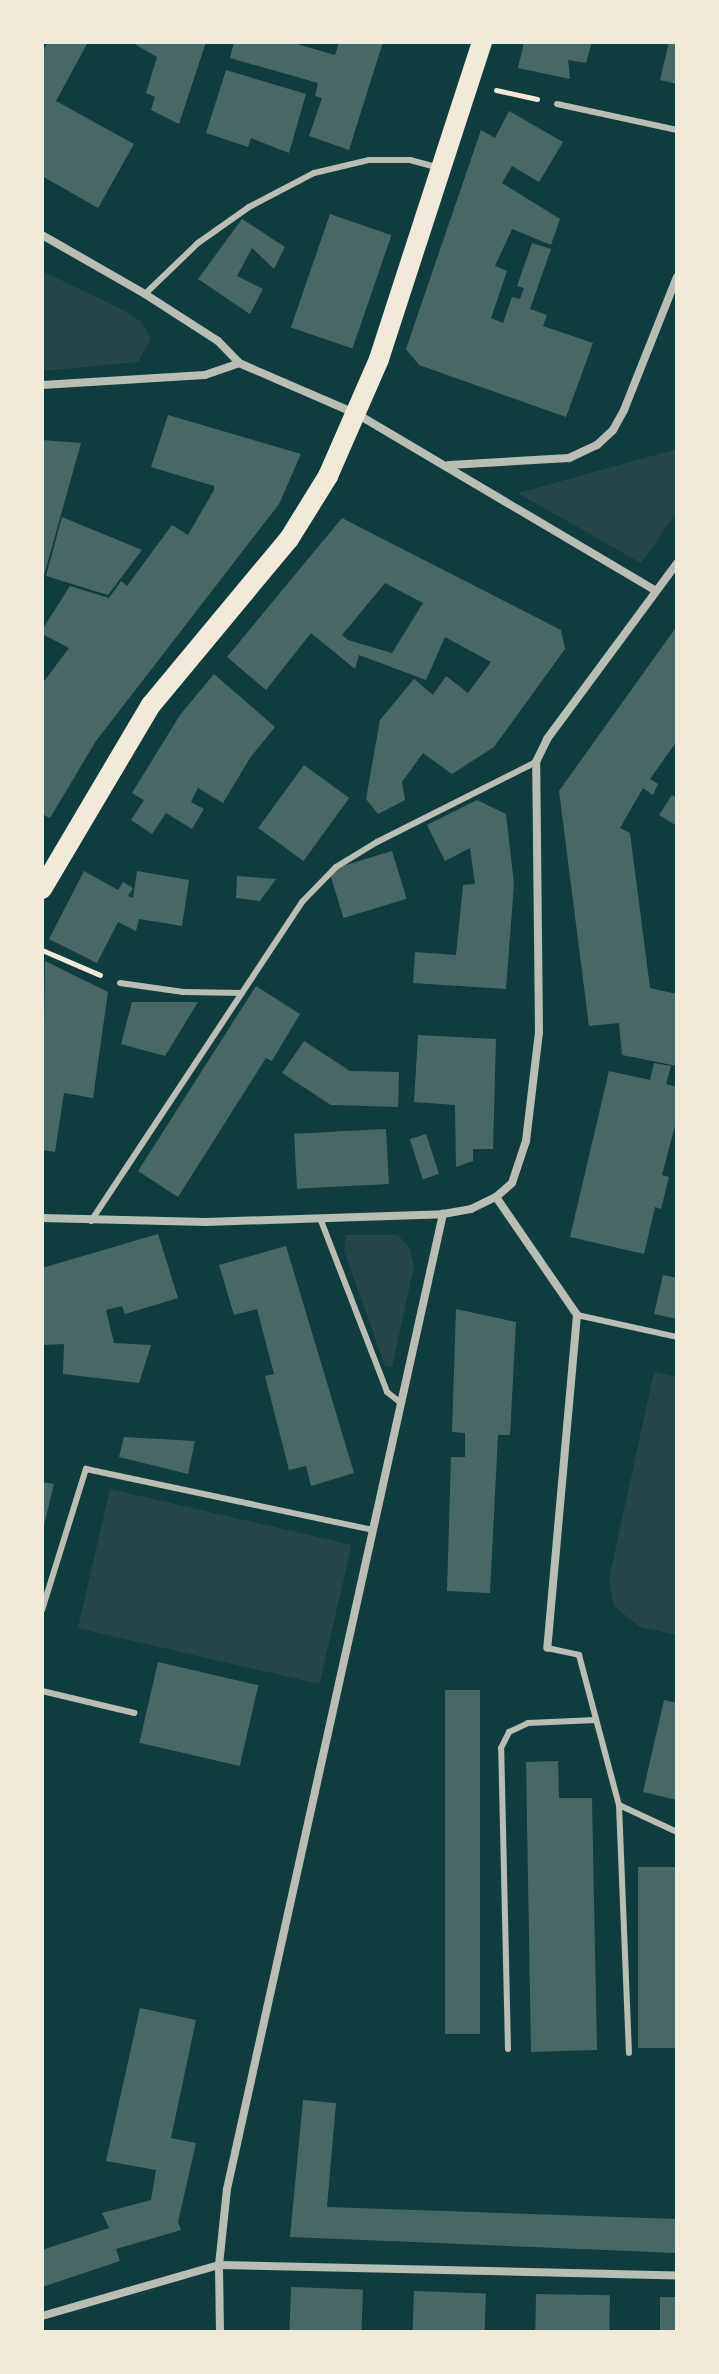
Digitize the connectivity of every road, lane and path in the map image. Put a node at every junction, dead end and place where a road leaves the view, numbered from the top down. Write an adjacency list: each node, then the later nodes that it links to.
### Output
1 (482, 42): 2 (main road)
2 (468, 83): 3 (path); 5 (main road)
3 (557, 104): 4 (lane)
4 (677, 130)
5 (440, 167): 8 (lane); 11 (main road)
6 (42, 235): 8 (street)
7 (677, 277): 12 (street)
8 (145, 294): 9 (street)
9 (239, 363): 10 (street); 11 (street)
10 (42, 385)
11 (357, 414): 12 (street); 16 (main road)
12 (449, 465): 14 (street)
13 (677, 563): 14 (street)
14 (656, 591): 15 (street)
15 (536, 762): 19 (lane); 20 (street)
16 (42, 889)
17 (42, 950): 18 (path)
18 (120, 983): 19 (lane)
19 (242, 993): 24 (lane)
20 (496, 1197): 21 (street); 25 (street)
21 (443, 1214): 23 (street); 27 (street)
22 (42, 1218): 24 (street)
23 (320, 1218): 24 (street); 27 (lane)
24 (91, 1221)
25 (577, 1315): 26 (lane); 30 (street)
26 (677, 1337)
27 (400, 1402): 28 (street)
28 (373, 1530): 29 (lane); 38 (street)
29 (42, 1610)
30 (547, 1648): 33 (lane)
31 (42, 1691): 32 (lane)
32 (134, 1713)
33 (596, 1720): 34 (lane); 36 (lane)
34 (619, 1805): 35 (lane); 37 (lane)
35 (677, 1832)
36 (508, 2049)
37 (629, 2053)
38 (219, 2265): 39 (street); 40 (street); 41 (street)
39 (677, 2275)
40 (42, 2316)
41 (220, 2332)

